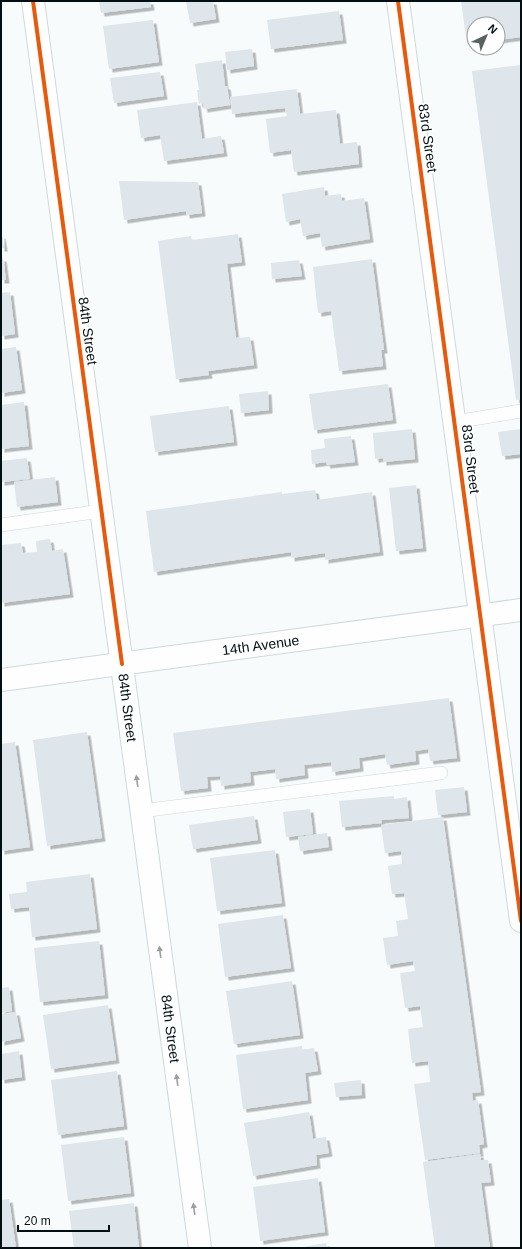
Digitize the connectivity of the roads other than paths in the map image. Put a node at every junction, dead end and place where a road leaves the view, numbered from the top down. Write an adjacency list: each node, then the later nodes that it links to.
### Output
1 (33, 1): 5 (street, 84th Street)
2 (398, 1): 4 (street, 83rd Street)
3 (521, 411): 4 (lane)
4 (455, 422): 8 (street, 83rd Street)
5 (101, 511): 6 (lane); 9 (street, 84th Street)
6 (1, 525)
7 (521, 610): 8 (street, 14th Avenue)
8 (480, 616): 9 (street, 14th Avenue); 13 (street, 83rd Street)
9 (122, 664): 10 (street, 14th Avenue); 12 (street, 84th Street, one-way to 9)
10 (1, 680)
11 (441, 773): 12 (lane)
12 (141, 811): 14 (street, 84th Street, one-way to 12)
13 (521, 921)
14 (200, 1248)

